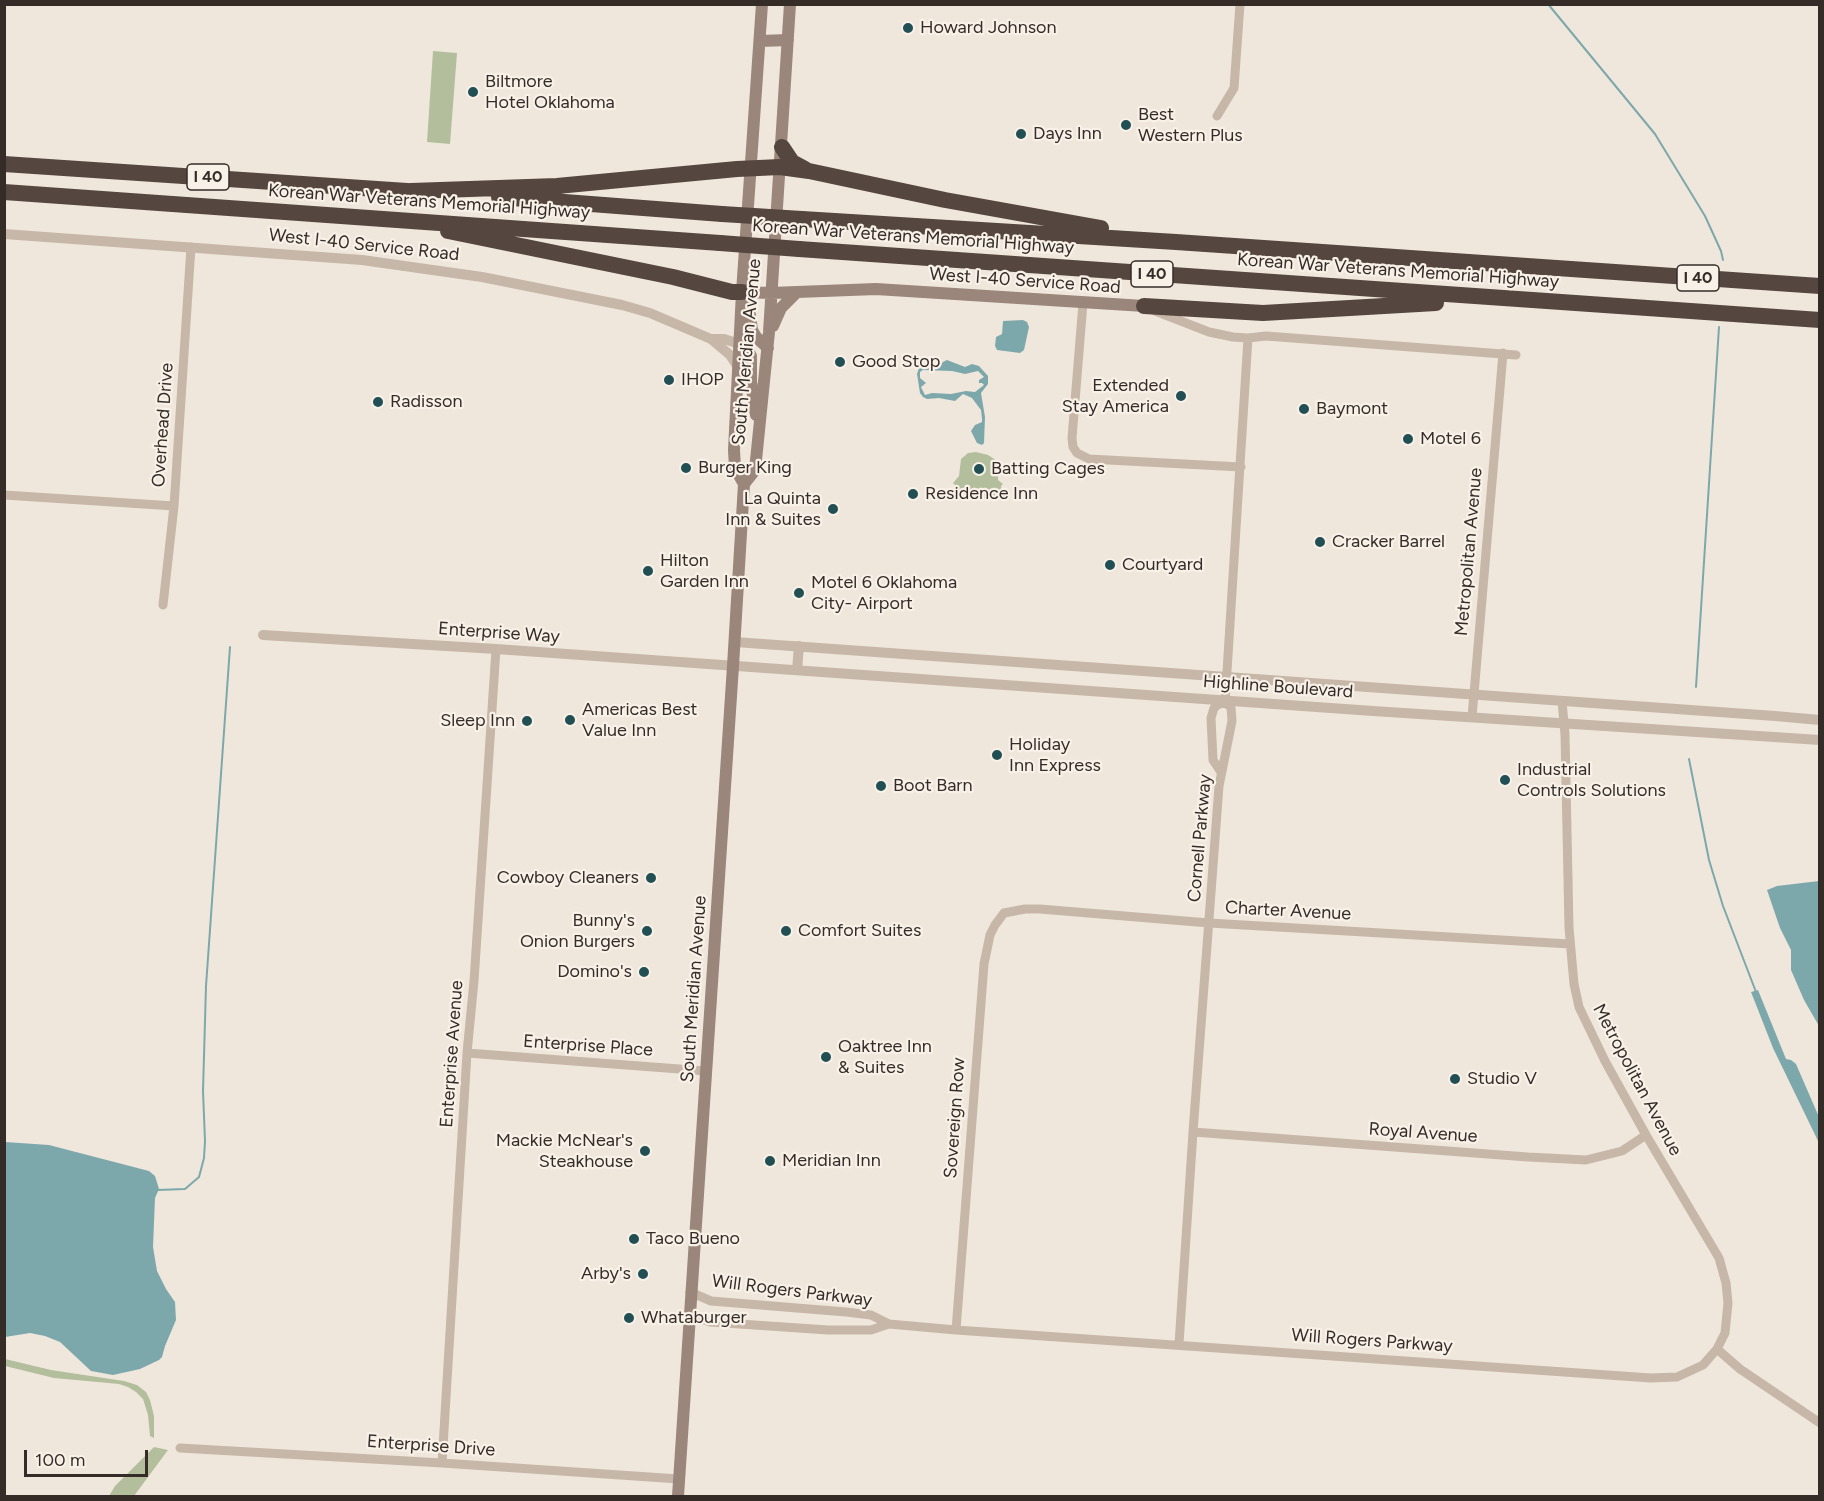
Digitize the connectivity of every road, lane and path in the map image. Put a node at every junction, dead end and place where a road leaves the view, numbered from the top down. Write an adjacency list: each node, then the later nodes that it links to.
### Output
1 (762, 4): 5 (main road, South Meridian Avenue)
2 (790, 4): 4 (main road, South Meridian Avenue)
3 (1240, 4): 6 (street)
4 (788, 40): 5 (main road); 7 (main road, South Meridian Avenue)
5 (760, 41): 10 (main road, South Meridian Avenue)
6 (1217, 116)
7 (782, 147): 9 (main road, South Meridian Avenue); 11 (highway)
8 (4, 164): 12 (highway, Korean War Veterans Memorial Highway / I 40)
9 (780, 167): 10 (highway); 11 (highway); 20 (main road, South Meridian Avenue)
10 (751, 168): 12 (highway); 21 (main road, South Meridian Avenue)
11 (809, 171): 16 (highway)
12 (411, 191): 16 (highway, Korean War Veterans Memorial Highway / I 40, bridge)
13 (4, 192): 14 (highway, Korean War Veterans Memorial Highway / I 40)
14 (394, 219): 21 (highway); 22 (highway, Korean War Veterans Memorial Highway / I 40, bridge)
15 (4, 234): 17 (street, West I-40 Service Road)
16 (1176, 242): 18 (highway, Korean War Veterans Memorial Highway / I 40)
17 (191, 247): 28 (street, West I-40 Service Road); 38 (street, Overhead Drive)
18 (1820, 286)
19 (797, 292): 20 (main road, West I-40 Service Road); 23 (main road, West I-40 Service Road); 26 (main road)
20 (771, 293): 21 (main road, West I-40 Service Road); 26 (main road, South Meridian Avenue)
21 (742, 295): 29 (main road, South Meridian Avenue); 30 (main road)
22 (1506, 298): 24 (highway); 25 (highway, Korean War Veterans Memorial Highway / I 40)
23 (1083, 303): 24 (main road, West I-40 Service Road); 35 (street)
24 (1144, 306): 27 (street, West I-40 Service Road)
25 (1820, 320)
26 (769, 332): 30 (main road, South Meridian Avenue)
27 (1248, 338): 31 (street, West I-40 Service Road); 35 (street, Cornell Parkway)
28 (711, 339): 29 (street, West I-40 Service Road); 33 (street, West I-40 Service Road)
29 (740, 344): 33 (main road, South Meridian Avenue); 34 (main road)
30 (768, 348): 34 (main road, South Meridian Avenue)
31 (1503, 353): 32 (street, West I-40 Service Road); 47 (street, Metropolitan Avenue)
32 (1516, 355)
33 (738, 368): 36 (main road, South Meridian Avenue)
34 (759, 425): 36 (main road, South Meridian Avenue)
35 (1241, 468): 46 (street, Cornell Parkway)
36 (744, 484): 41 (main road, South Meridian Avenue)
37 (4, 495): 38 (street)
38 (174, 506): 39 (street, Overhead Drive)
39 (163, 605)
40 (262, 635): 43 (street, Enterprise Way)
41 (735, 642): 42 (street, Highline Boulevard); 44 (main road, South Meridian Avenue)
42 (799, 646): 45 (street); 46 (street, Highline Boulevard)
43 (496, 649): 44 (street, Enterprise Way); 58 (street, Enterprise Avenue)
44 (733, 666): 45 (street, Highline Boulevard); 59 (main road, South Meridian Avenue)
45 (797, 670): 49 (street, Highline Boulevard)
46 (1227, 676): 47 (street, Highline Boulevard); 49 (street, Cornell Parkway)
47 (1474, 694): 48 (street, Highline Boulevard); 50 (street, Metropolitan Avenue)
48 (1562, 701): 51 (street, Highline Boulevard); 52 (street, Metropolitan Avenue)
49 (1225, 702): 50 (street, Highline Boulevard); 54 (street, Cornell Parkway); 54 (street)
50 (1472, 717): 52 (street, Highline Boulevard)
51 (1820, 720)
52 (1564, 724): 53 (street, Highline Boulevard); 57 (street, Metropolitan Avenue)
53 (1820, 740)
54 (1221, 772): 56 (street, Cornell Parkway)
55 (1004, 913): 56 (street, Charter Avenue); 69 (street, Sovereign Row)
56 (1209, 923): 57 (street, Charter Avenue); 60 (street, Cornell Parkway)
57 (1570, 944): 61 (street, Metropolitan Avenue)
58 (467, 1053): 59 (street, Enterprise Place); 74 (street, Enterprise Avenue)
59 (706, 1071): 62 (main road, South Meridian Avenue)
60 (1193, 1132): 61 (street, Royal Avenue); 70 (street, Cornell Parkway)
61 (1646, 1135): 71 (street, Metropolitan Avenue)
62 (690, 1292): 63 (street, Will Rogers Parkway); 65 (main road, South Meridian Avenue)
63 (782, 1306): 64 (street, Will Rogers Parkway); 67 (street)
64 (815, 1309): 66 (street, Will Rogers Parkway); 68 (street)
65 (689, 1314): 67 (street, Will Rogers Parkway); 75 (main road, South Meridian Avenue)
66 (889, 1324): 68 (street, Will Rogers Parkway); 69 (street, Will Rogers Parkway)
67 (780, 1327): 68 (street, Will Rogers Parkway)
68 (813, 1329)
69 (956, 1330): 70 (street, Will Rogers Parkway)
70 (1179, 1344): 71 (street, Will Rogers Parkway)
71 (1717, 1349): 72 (street)
72 (1820, 1423)
73 (180, 1448): 74 (street, Enterprise Drive)
74 (442, 1463): 75 (street, Enterprise Drive)
75 (679, 1479): 76 (main road, South Meridian Avenue)
76 (678, 1497)

